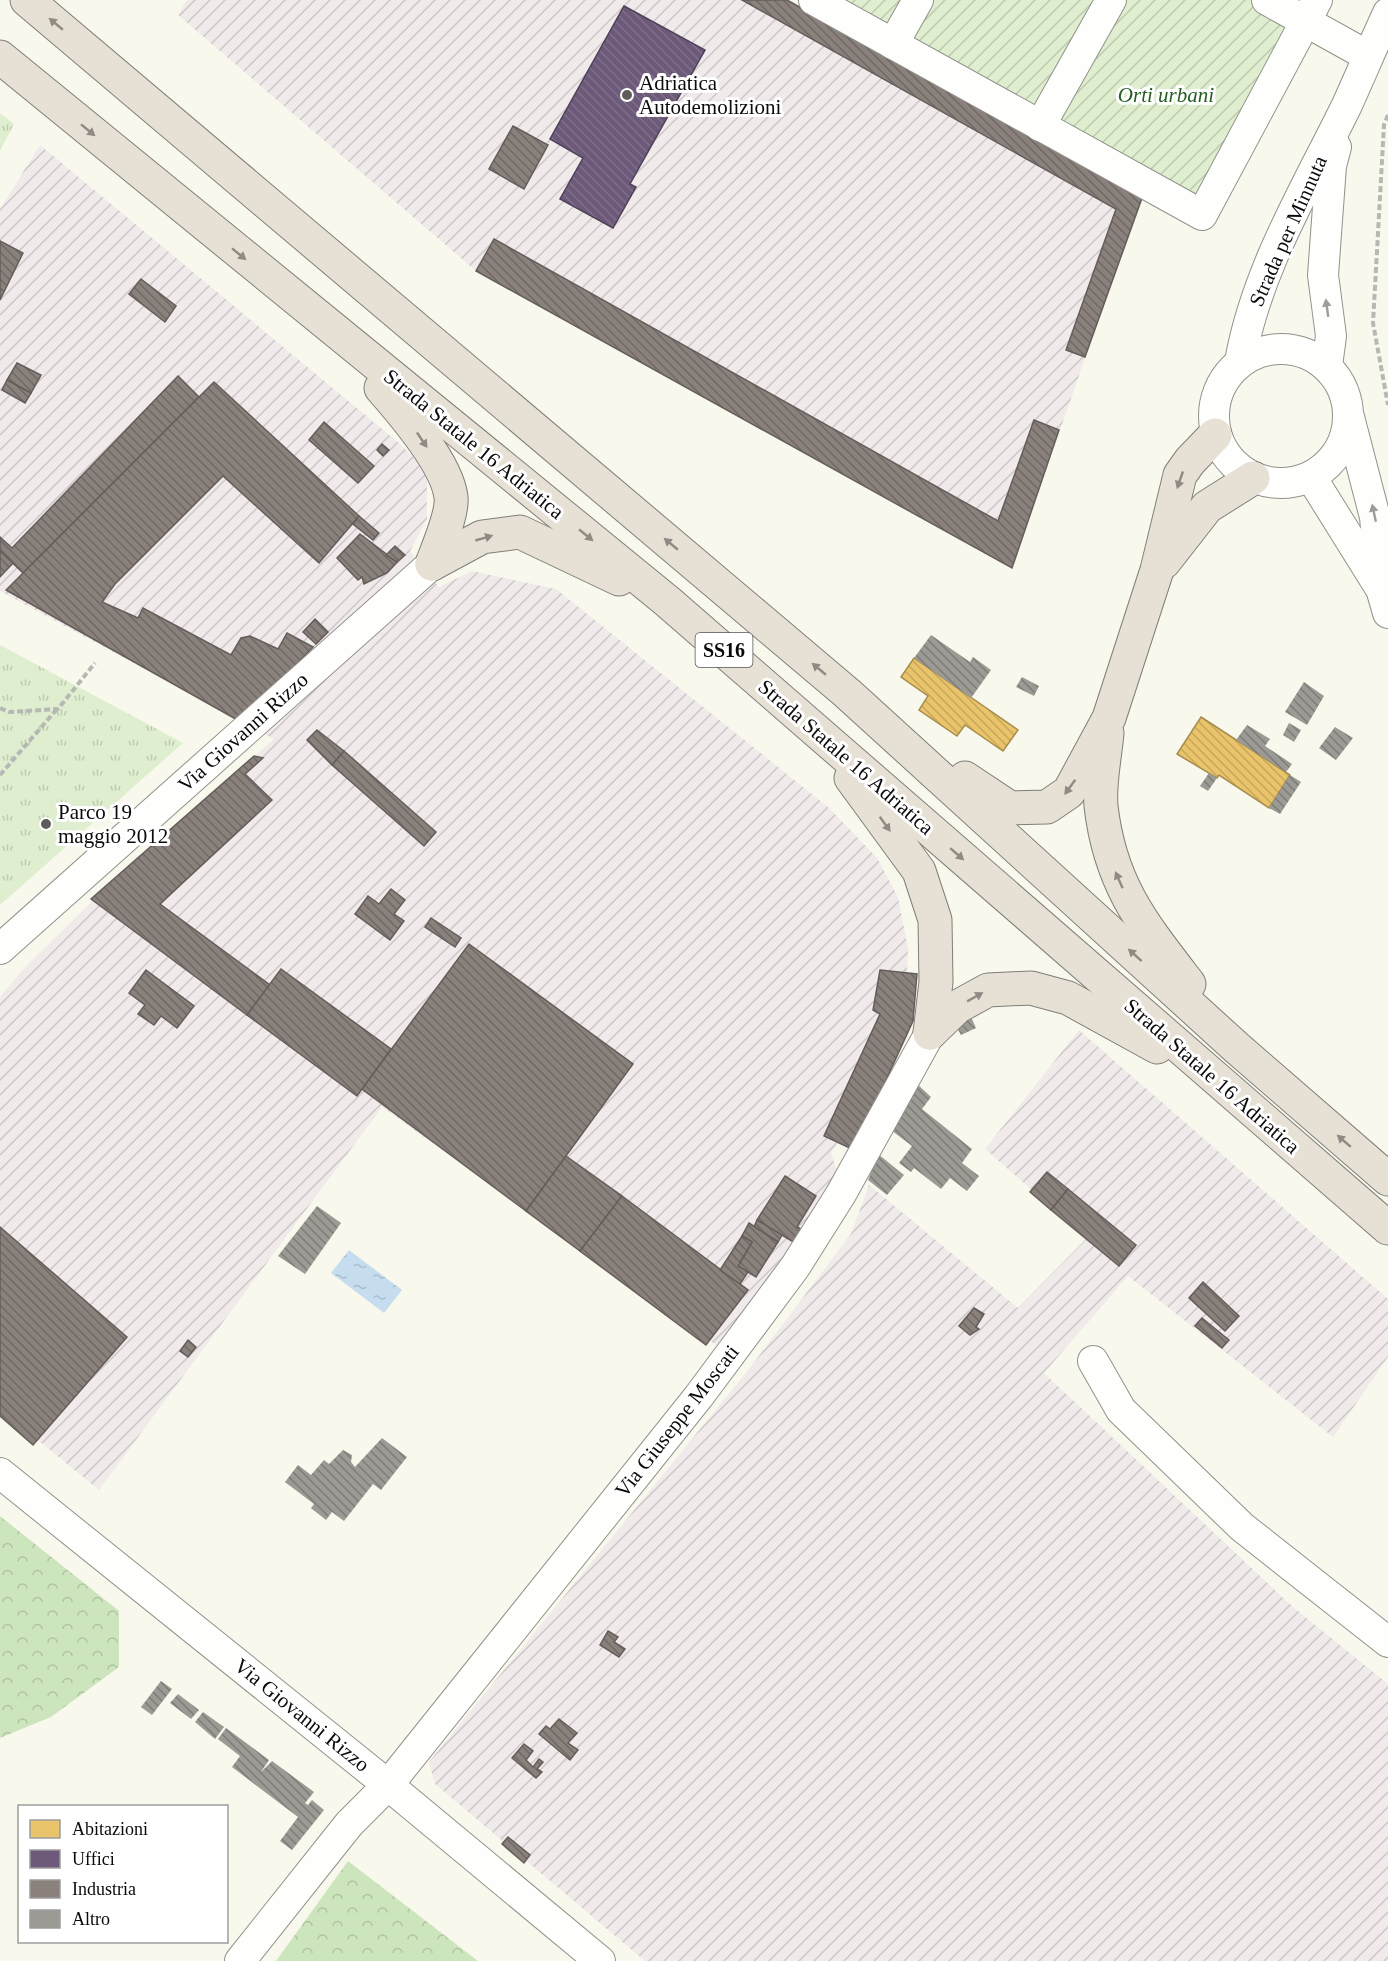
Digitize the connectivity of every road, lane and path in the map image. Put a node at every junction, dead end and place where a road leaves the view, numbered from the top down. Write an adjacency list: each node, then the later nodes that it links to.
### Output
1 (27, 0): 27 (highway, Strada Statale 16 Adriatica / SS16, one-way to 1)
2 (814, 0): 8 (street)
3 (918, 0): 8 (street)
4 (1111, 0): 13 (street)
5 (1267, 0): 6 (street)
6 (1312, 11): 9 (street); 13 (street)
7 (1388, 13): 9 (street, Strada per Minnuta)
8 (894, 44): 13 (street)
9 (1368, 56): 11 (street, Strada per Minnuta)
10 (0, 57): 14 (highway, Strada Statale 16 Adriatica / SS16, one-way to 14)
11 (1348, 104): 15 (street, Strada per Minnuta); 16 (street, Strada per Minnuta, one-way to 11)
12 (1388, 114): 17 (path)
13 (1040, 126)
14 (315, 316): 22 (highway, one-way to 22); 24 (highway, Strada Statale 16 Adriatica / SS16, one-way to 24)
15 (1240, 362): 16 (street); 19 (street)
16 (1327, 366): 18 (street)
17 (1388, 405)
18 (1348, 417): 20 (street); 25 (street, one-way to 18)
19 (1215, 435): 21 (street); 23 (highway, one-way to 23)
20 (1311, 477): 21 (street); 25 (street)
21 (1253, 478): 23 (highway)
22 (432, 564): 24 (highway, one-way to 24); 33 (street, Via Giovanni Rizzo)
23 (1157, 570): 30 (highway)
24 (667, 601): 31 (highway, Strada Statale 16 Adriatica / SS16)
25 (1385, 603)
26 (95, 663): 29 (path)
27 (847, 693): 30 (highway, one-way to 27); 35 (highway, Strada Statale 16 Adriatica / SS16, one-way to 27)
28 (0, 708): 29 (path)
29 (58, 709): 32 (path)
30 (1109, 718): 35 (highway, one-way to 30)
31 (812, 727): 34 (highway, one-way to 34); 36 (highway, Strada Statale 16 Adriatica / SS16, one-way to 36)
32 (0, 775)
33 (0, 949)
34 (930, 1033): 36 (highway, one-way to 36); 42 (street, Via Giuseppe Moscati)
35 (1237, 1048): 37 (highway, Strada Statale 16 Adriatica / SS16, one-way to 35)
36 (1214, 1078): 38 (highway, Strada Statale 16 Adriatica / SS16)
37 (1388, 1179)
38 (1388, 1228)
39 (1093, 1361): 41 (street)
40 (0, 1473): 42 (street, Via Giovanni Rizzo)
41 (1388, 1642)
42 (388, 1785): 43 (street, Via Giuseppe Moscati); 44 (street, Via Giovanni Rizzo)
43 (240, 1961)
44 (600, 1961)

